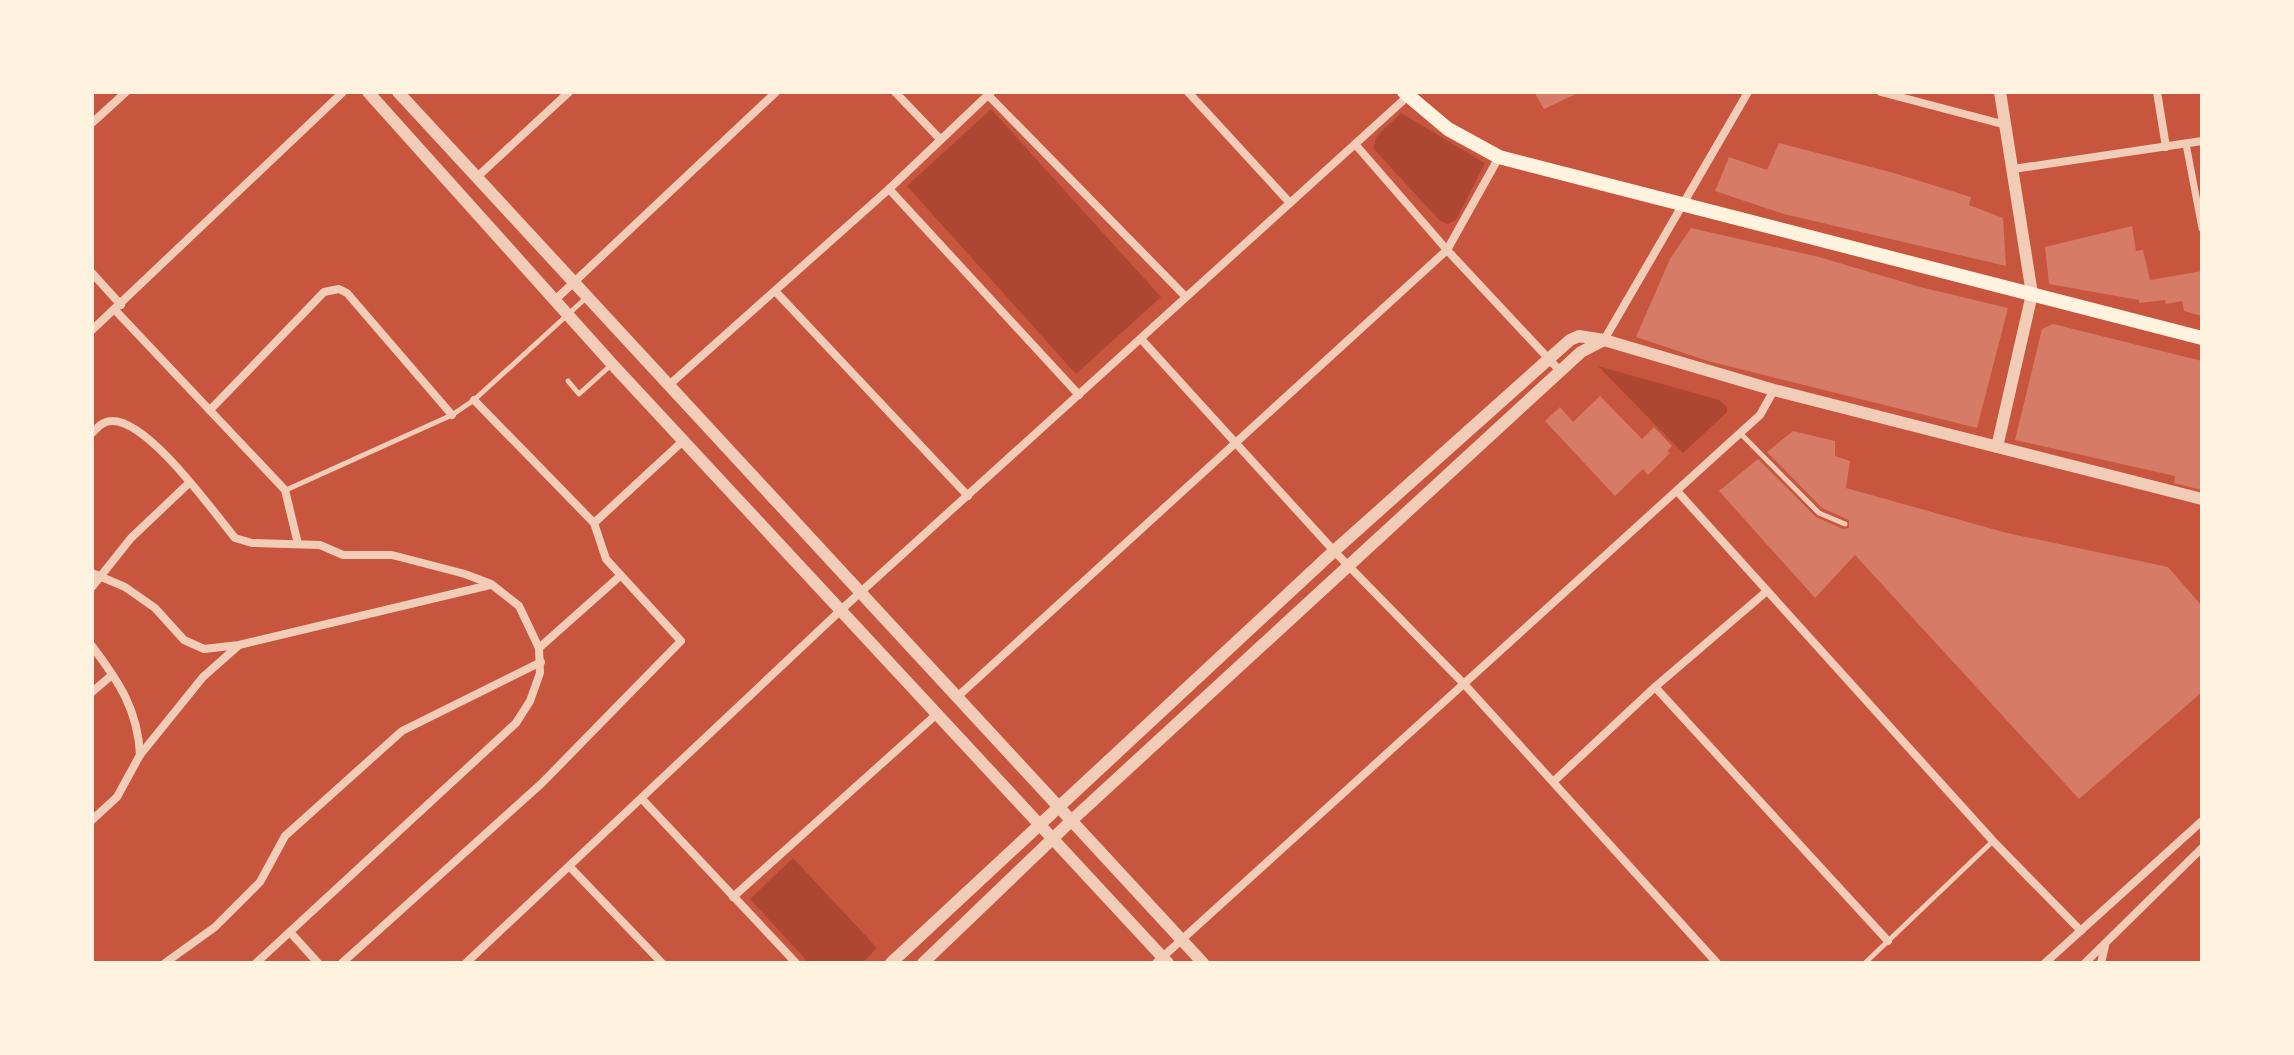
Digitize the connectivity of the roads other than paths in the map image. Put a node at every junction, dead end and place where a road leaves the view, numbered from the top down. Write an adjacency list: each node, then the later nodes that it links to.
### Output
1 (126, 92): 15 (street)
2 (343, 92): 37 (street)
3 (368, 92): 36 (street)
4 (398, 92): 24 (street)
5 (569, 92): 24 (street)
6 (776, 92): 31 (street)
7 (895, 92): 17 (street)
8 (1188, 92): 26 (street)
9 (1748, 92): 27 (street)
10 (1881, 92): 16 (street)
11 (2000, 92): 16 (street)
12 (2157, 92): 21 (street)
13 (990, 94): 17 (street); 35 (street)
14 (1406, 94): 19 (street); 22 (main road)
15 (92, 123)
16 (2006, 125): 23 (street)
17 (940, 139): 25 (street)
18 (2202, 141): 20 (street)
19 (1355, 144): 26 (street); 29 (street)
20 (2186, 144): 21 (street); 28 (street)
21 (2166, 147): 23 (street)
22 (1499, 157): 27 (main road); 29 (street)
23 (2013, 169): 33 (street)
24 (476, 178): 31 (street)
25 (889, 189): 32 (street); 49 (street)
26 (1290, 203): 35 (street)
27 (1683, 204): 33 (main road); 42 (street)
28 (2202, 228)
29 (1447, 250): 43 (street); 56 (street)
30 (92, 273): 37 (street)
31 (574, 282): 34 (street); 36 (street)
32 (776, 292): 47 (street); 61 (street)
33 (2032, 294): 40 (main road); 57 (street)
34 (587, 296): 38 (lane); 47 (street)
35 (1186, 297): 41 (street)
36 (555, 300): 38 (street)
37 (118, 307): 39 (street); 51 (street)
38 (568, 314): 44 (street); 50 (lane)
39 (92, 330)
40 (2202, 338)
41 (1141, 339): 49 (street); 56 (street)
42 (1604, 340): 43 (street); 45 (street); 48 (street)
43 (1549, 358): 45 (street); 66 (street)
44 (612, 364): 46 (lane); 55 (street)
45 (1561, 372): 67 (street)
46 (568, 381)
47 (669, 385): 73 (street)
48 (1774, 390): 54 (street); 57 (street)
49 (1079, 395): 61 (street)
50 (474, 400): 52 (lane); 63 (street)
51 (210, 410): 52 (street); 59 (street)
52 (452, 415): 59 (lane)
53 (92, 433): 58 (street)
54 (1740, 433): 60 (street); 64 (lane)
55 (685, 440): 63 (street); 74 (street)
56 (1235, 442): 66 (street); 83 (street)
57 (1997, 447): 62 (street)
58 (189, 483): 65 (street); 68 (street)
59 (285, 490): 65 (street)
60 (1677, 491): 72 (street); 80 (street)
61 (968, 496): 73 (street)
62 (2202, 499)
63 (594, 523): 69 (street)
64 (1845, 524)
65 (298, 544): 70 (street)
66 (1334, 551): 67 (street); 88 (street)
67 (1349, 568): 80 (street); 90 (street)
68 (96, 574): 71 (street); 75 (street)
69 (620, 576): 77 (street); 107 (street)
70 (491, 584): 75 (street); 77 (street)
71 (92, 587)
72 (1767, 591): 81 (street); 94 (street)
73 (860, 594): 74 (street); 83 (street)
74 (842, 609): 84 (street); 87 (street)
75 (239, 645): 85 (street)
76 (92, 646): 79 (street)
77 (539, 648): 78 (street)
78 (541, 662): 99 (street); 104 (street)
79 (112, 675): 82 (street); 85 (street)
80 (1465, 685): 86 (street); 100 (street)
81 (1655, 687): 86 (street); 101 (street)
82 (92, 692)
83 (956, 698): 88 (street)
84 (938, 713): 92 (street); 97 (street)
85 (140, 755): 89 (street)
86 (1553, 782): 114 (street)
87 (642, 799): 96 (street); 97 (street)
88 (1057, 806): 90 (street); 92 (street)
89 (92, 820)
90 (1071, 821): 93 (street); 100 (street)
91 (2202, 821): 98 (street)
92 (1040, 823): 93 (street); 111 (street)
93 (1053, 839): 103 (street); 112 (street)
94 (1993, 841): 98 (street); 101 (lane)
95 (2202, 848): 102 (street)
96 (570, 867): 108 (street); 109 (street)
97 (733, 897): 110 (street)
98 (2081, 931): 116 (street)
99 (290, 932): 105 (street); 106 (street)
100 (1181, 939): 103 (street); 113 (street)
101 (1888, 941): 115 (lane)
102 (2105, 945): 117 (street); 118 (street)
103 (1162, 961)
104 (165, 963)
105 (256, 963)
106 (318, 963)
107 (342, 963)
108 (466, 963)
109 (662, 963)
110 (796, 963)
111 (891, 963)
112 (923, 963)
113 (1203, 963)
114 (1717, 963)
115 (1865, 963)
116 (2045, 963)
117 (2085, 963)
118 (2101, 963)

